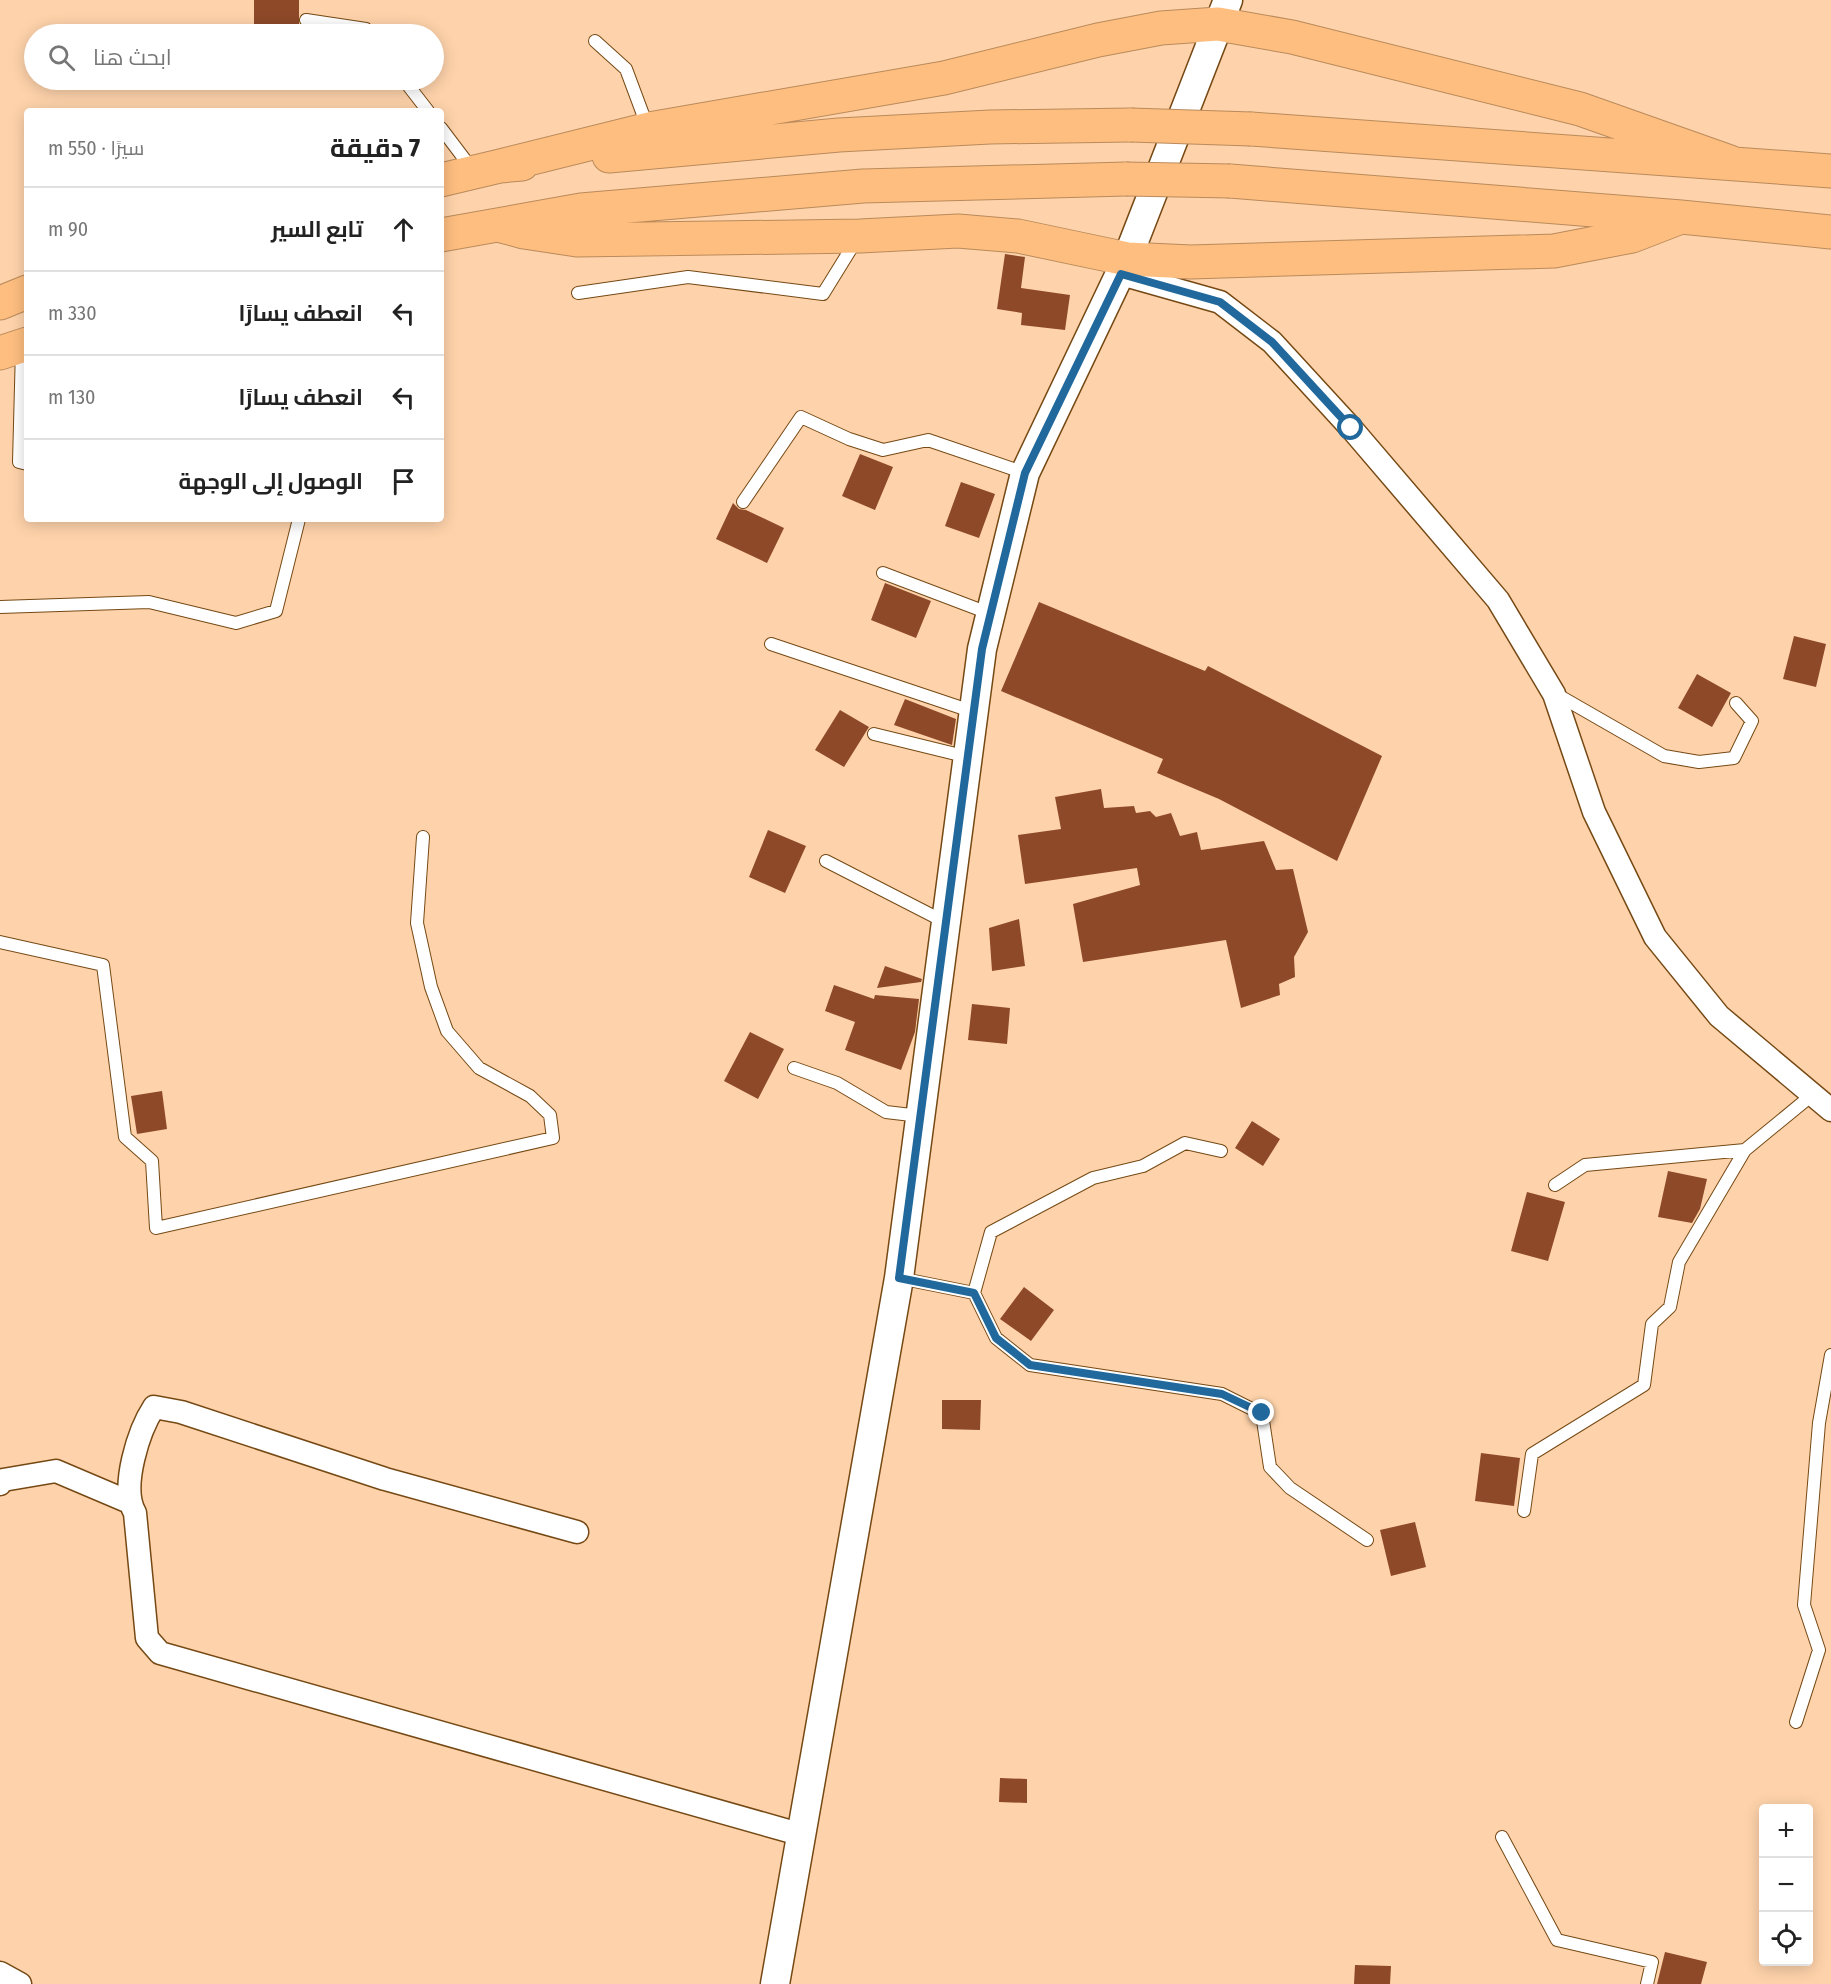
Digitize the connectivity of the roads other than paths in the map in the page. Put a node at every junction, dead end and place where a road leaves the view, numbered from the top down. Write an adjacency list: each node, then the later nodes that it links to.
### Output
1 (1223, 12): 7 (highway); 9 (highway); 18 (street)
2 (306, 20): 3 (lane)
3 (333, 24)
4 (595, 41): 7 (lane)
5 (412, 90): 6 (lane)
6 (426, 108)
7 (648, 129): 10 (highway)
8 (444, 131): 10 (lane)
9 (1730, 162): 10 (highway, bridge); 11 (highway)
10 (487, 169): 12 (highway)
11 (1831, 171)
12 (444, 179)
13 (1681, 217): 14 (highway, bridge); 15 (highway); 18 (highway)
14 (498, 225): 16 (highway); 17 (highway)
15 (1831, 232)
16 (444, 234)
17 (860, 236): 18 (highway); 20 (lane)
18 (1124, 267): 24 (street); 31 (street)
19 (24, 293): 21 (highway)
20 (578, 293)
21 (0, 303)
22 (16, 348): 23 (lane)
23 (24, 463)
24 (1025, 473): 25 (lane); 29 (street)
25 (743, 502)
26 (298, 522): 28 (lane)
27 (883, 573): 29 (lane)
28 (0, 607)
29 (991, 614): 33 (street)
30 (771, 644): 33 (lane)
31 (1554, 694): 32 (lane); 41 (street)
32 (1736, 704)
33 (974, 712): 35 (street)
34 (874, 734): 35 (lane)
35 (968, 757): 38 (street)
36 (423, 837): 39 (lane)
37 (826, 861): 38 (lane)
38 (946, 922): 43 (street)
39 (0, 942)
40 (794, 1068): 43 (lane)
41 (1812, 1095): 42 (street); 44 (lane)
42 (1831, 1110)
43 (920, 1116): 47 (street)
44 (1745, 1150): 46 (lane); 52 (lane)
45 (1221, 1152): 48 (lane)
46 (1555, 1185)
47 (899, 1278): 48 (lane); 57 (street)
48 (974, 1293): 54 (lane)
49 (1831, 1355): 55 (lane)
50 (0, 1484): 51 (street)
51 (129, 1502): 53 (street); 57 (street)
52 (1524, 1511)
53 (577, 1532)
54 (1367, 1540)
55 (1825, 1651): 56 (lane)
56 (1796, 1722)
57 (799, 1834): 61 (street)
58 (1502, 1837): 62 (lane)
59 (0, 1973): 60 (street)
60 (20, 1984)
61 (775, 1984)
62 (1647, 1984)

